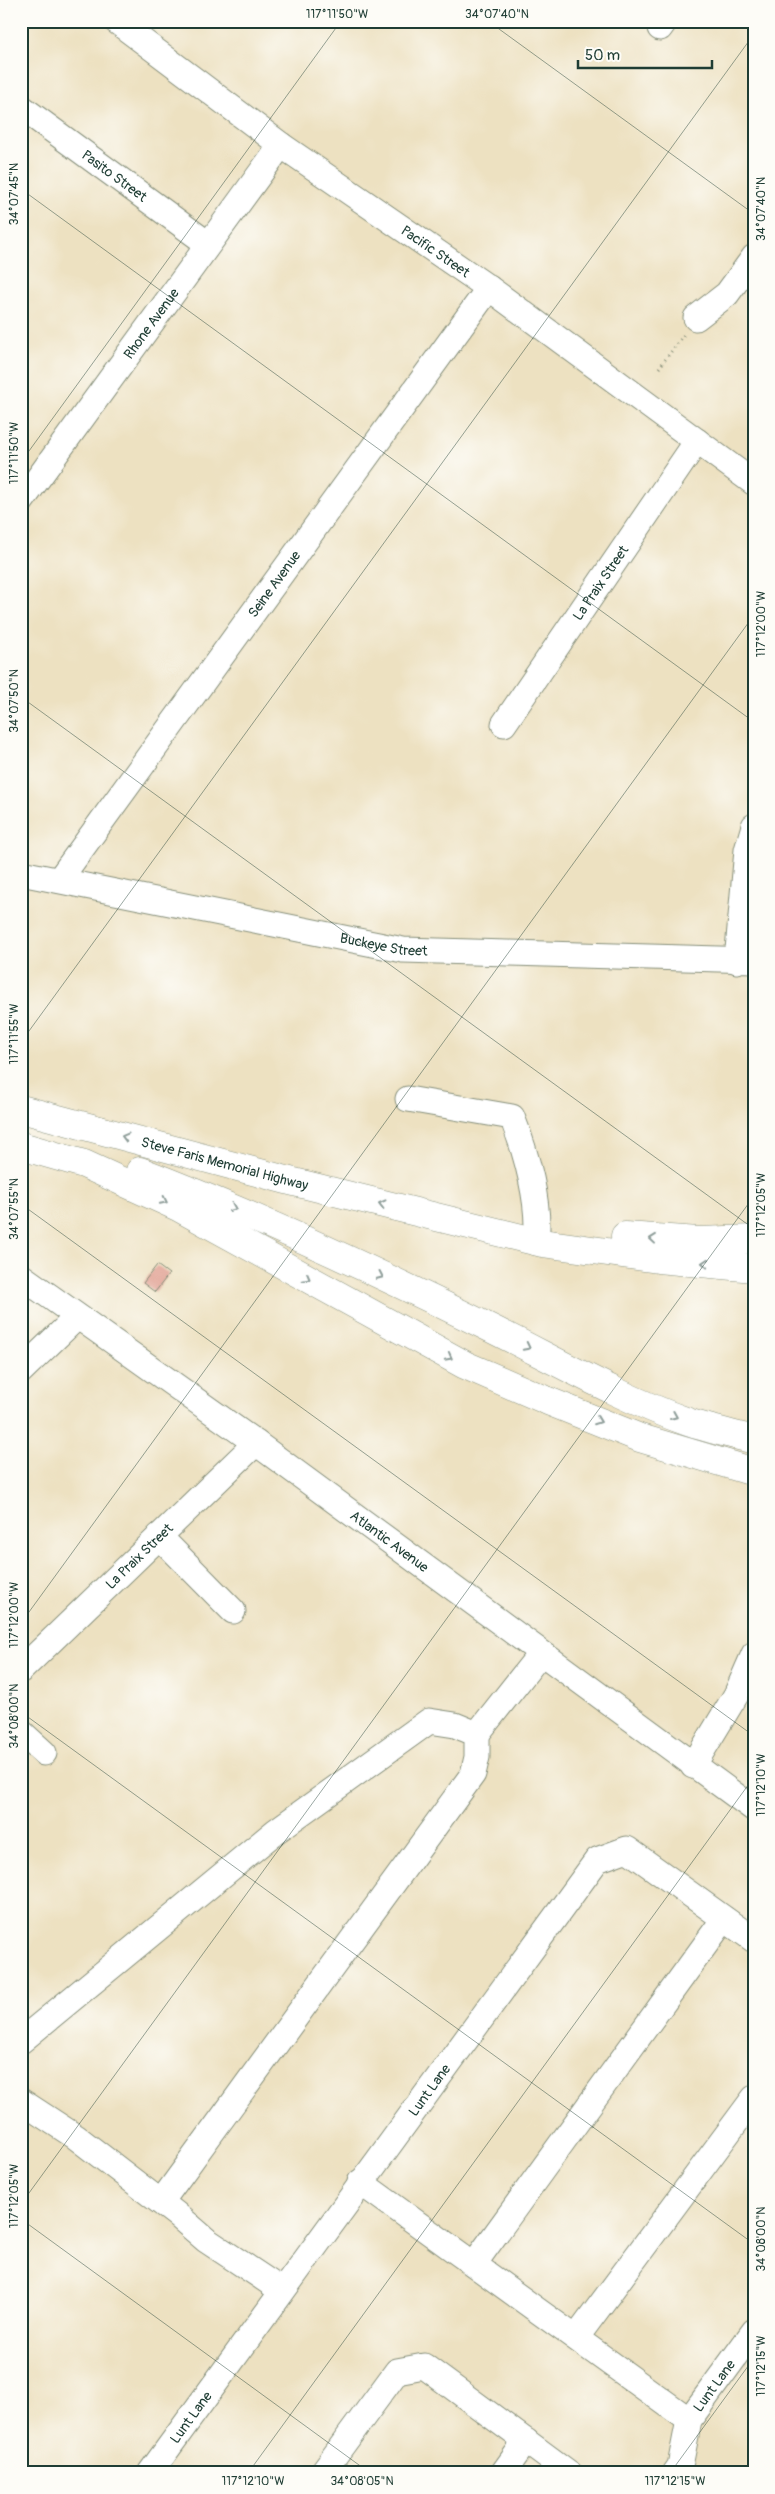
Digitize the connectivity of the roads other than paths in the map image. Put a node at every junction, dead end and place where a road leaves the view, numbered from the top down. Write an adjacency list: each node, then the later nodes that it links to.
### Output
1 (116, 21): 3 (street, Pacific Street)
2 (21, 107): 4 (street, Pasito Street)
3 (281, 145): 4 (street, Rhone Avenue); 6 (street, Pacific Street)
4 (208, 244): 10 (street, Rhone Avenue)
5 (754, 257): 7 (street)
6 (489, 288): 8 (street, Pacific Street); 14 (street, Seine Avenue)
7 (696, 318)
8 (697, 441): 9 (street, Pacific Street); 11 (street, La Praix Street)
9 (754, 483)
10 (21, 502)
11 (504, 724)
12 (754, 826): 15 (street)
13 (21, 873): 14 (street, Buckeye Street)
14 (59, 880): 15 (street, Buckeye Street)
15 (746, 961)
16 (408, 1099): 20 (street)
17 (21, 1109): 20 (highway, Steve Faris Memorial Highway, one-way to 17)
18 (21, 1136): 26 (highway, one-way to 26)
19 (21, 1146): 28 (highway, one-way to 28)
20 (537, 1235): 21 (highway, one-way to 20); 22 (highway, one-way to 20)
21 (754, 1238)
22 (754, 1268)
23 (21, 1276): 24 (street, Atlantic Avenue)
24 (77, 1317): 25 (street); 27 (street, Atlantic Avenue)
25 (21, 1371)
26 (754, 1440)
27 (256, 1443): 29 (street, La Praix Street); 31 (street, Atlantic Avenue)
28 (754, 1472)
29 (159, 1536): 30 (street); 33 (street, La Praix Street)
30 (233, 1611)
31 (541, 1653): 35 (street); 37 (street, Atlantic Avenue)
32 (754, 1654): 37 (street)
33 (21, 1670)
34 (21, 1732): 36 (street)
35 (477, 1734): 41 (street); 45 (street)
36 (44, 1753)
37 (693, 1766): 38 (street, Atlantic Avenue)
38 (754, 1809)
39 (724, 1919): 40 (street, Lunt Lane); 44 (street, Lunt Lane); 46 (street)
40 (754, 1940)
41 (21, 2041)
42 (754, 2098): 49 (street)
43 (21, 2101): 45 (street)
44 (360, 2182): 46 (street); 47 (street, Lunt Lane)
45 (160, 2202): 47 (street)
46 (474, 2264): 49 (street)
47 (281, 2290): 52 (street, Lunt Lane)
48 (754, 2331): 50 (street, Lunt Lane)
49 (576, 2338): 50 (street)
50 (689, 2420): 56 (street, Lunt Lane)
51 (526, 2441): 53 (street); 54 (street); 55 (street)
52 (150, 2473)
53 (322, 2473)
54 (503, 2473)
55 (569, 2473)
56 (675, 2473)

